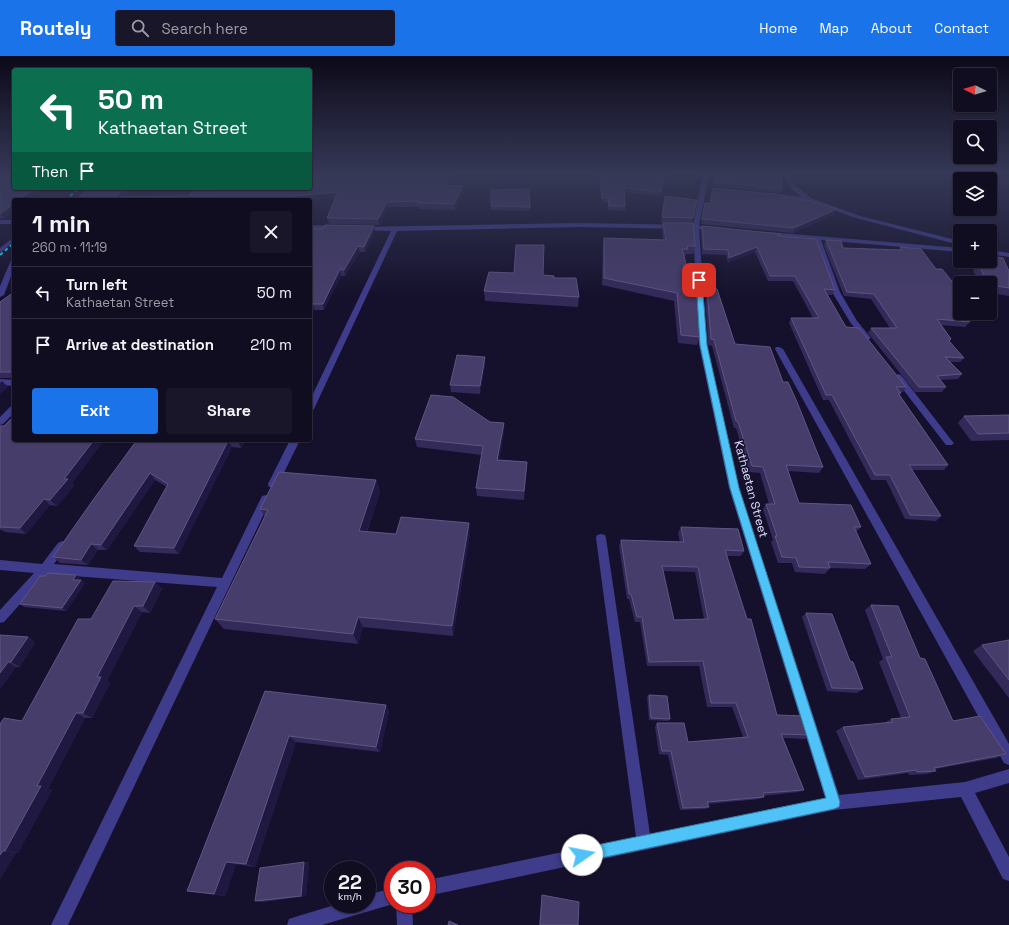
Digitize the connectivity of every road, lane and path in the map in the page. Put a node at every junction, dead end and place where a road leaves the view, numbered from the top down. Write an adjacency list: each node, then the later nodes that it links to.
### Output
1 (699, 215): 6 (street, Kathaetan Street)
2 (851, 215): 11 (street)
3 (0, 222): 4 (street)
4 (12, 222)
5 (312, 227): 7 (street)
6 (696, 227): 9 (street); 10 (street); 40 (street, Kathaetan Street)
7 (341, 228)
8 (356, 228): 9 (street)
9 (395, 229): 26 (street)
10 (719, 229)
11 (904, 230): 14 (street); 15 (street)
12 (764, 234): 13 (street)
13 (817, 239): 14 (street); 21 (street)
14 (909, 241): 17 (street)
15 (953, 241)
16 (12, 242): 18 (street)
17 (953, 249)
18 (0, 251)
19 (12, 265): 20 (street)
20 (0, 295)
21 (873, 346)
22 (779, 350): 37 (street)
23 (892, 370): 30 (street)
24 (0, 382): 25 (street)
25 (12, 382)
26 (312, 401)
27 (12, 410): 28 (street)
28 (0, 422)
29 (294, 442): 35 (street)
30 (949, 443)
31 (69, 537): 34 (street)
32 (601, 538): 41 (street)
33 (0, 565): 34 (street)
34 (45, 568): 35 (street); 36 (street)
35 (226, 583): 46 (street)
36 (0, 618)
37 (1009, 758)
38 (1009, 776): 39 (street)
39 (965, 789): 40 (street); 42 (street)
40 (834, 802): 41 (street)
41 (644, 842): 43 (street)
42 (1009, 872)
43 (436, 886)
44 (336, 913): 47 (street)
45 (404, 913): 48 (street)
46 (59, 925)
47 (295, 925)
48 (405, 925)

